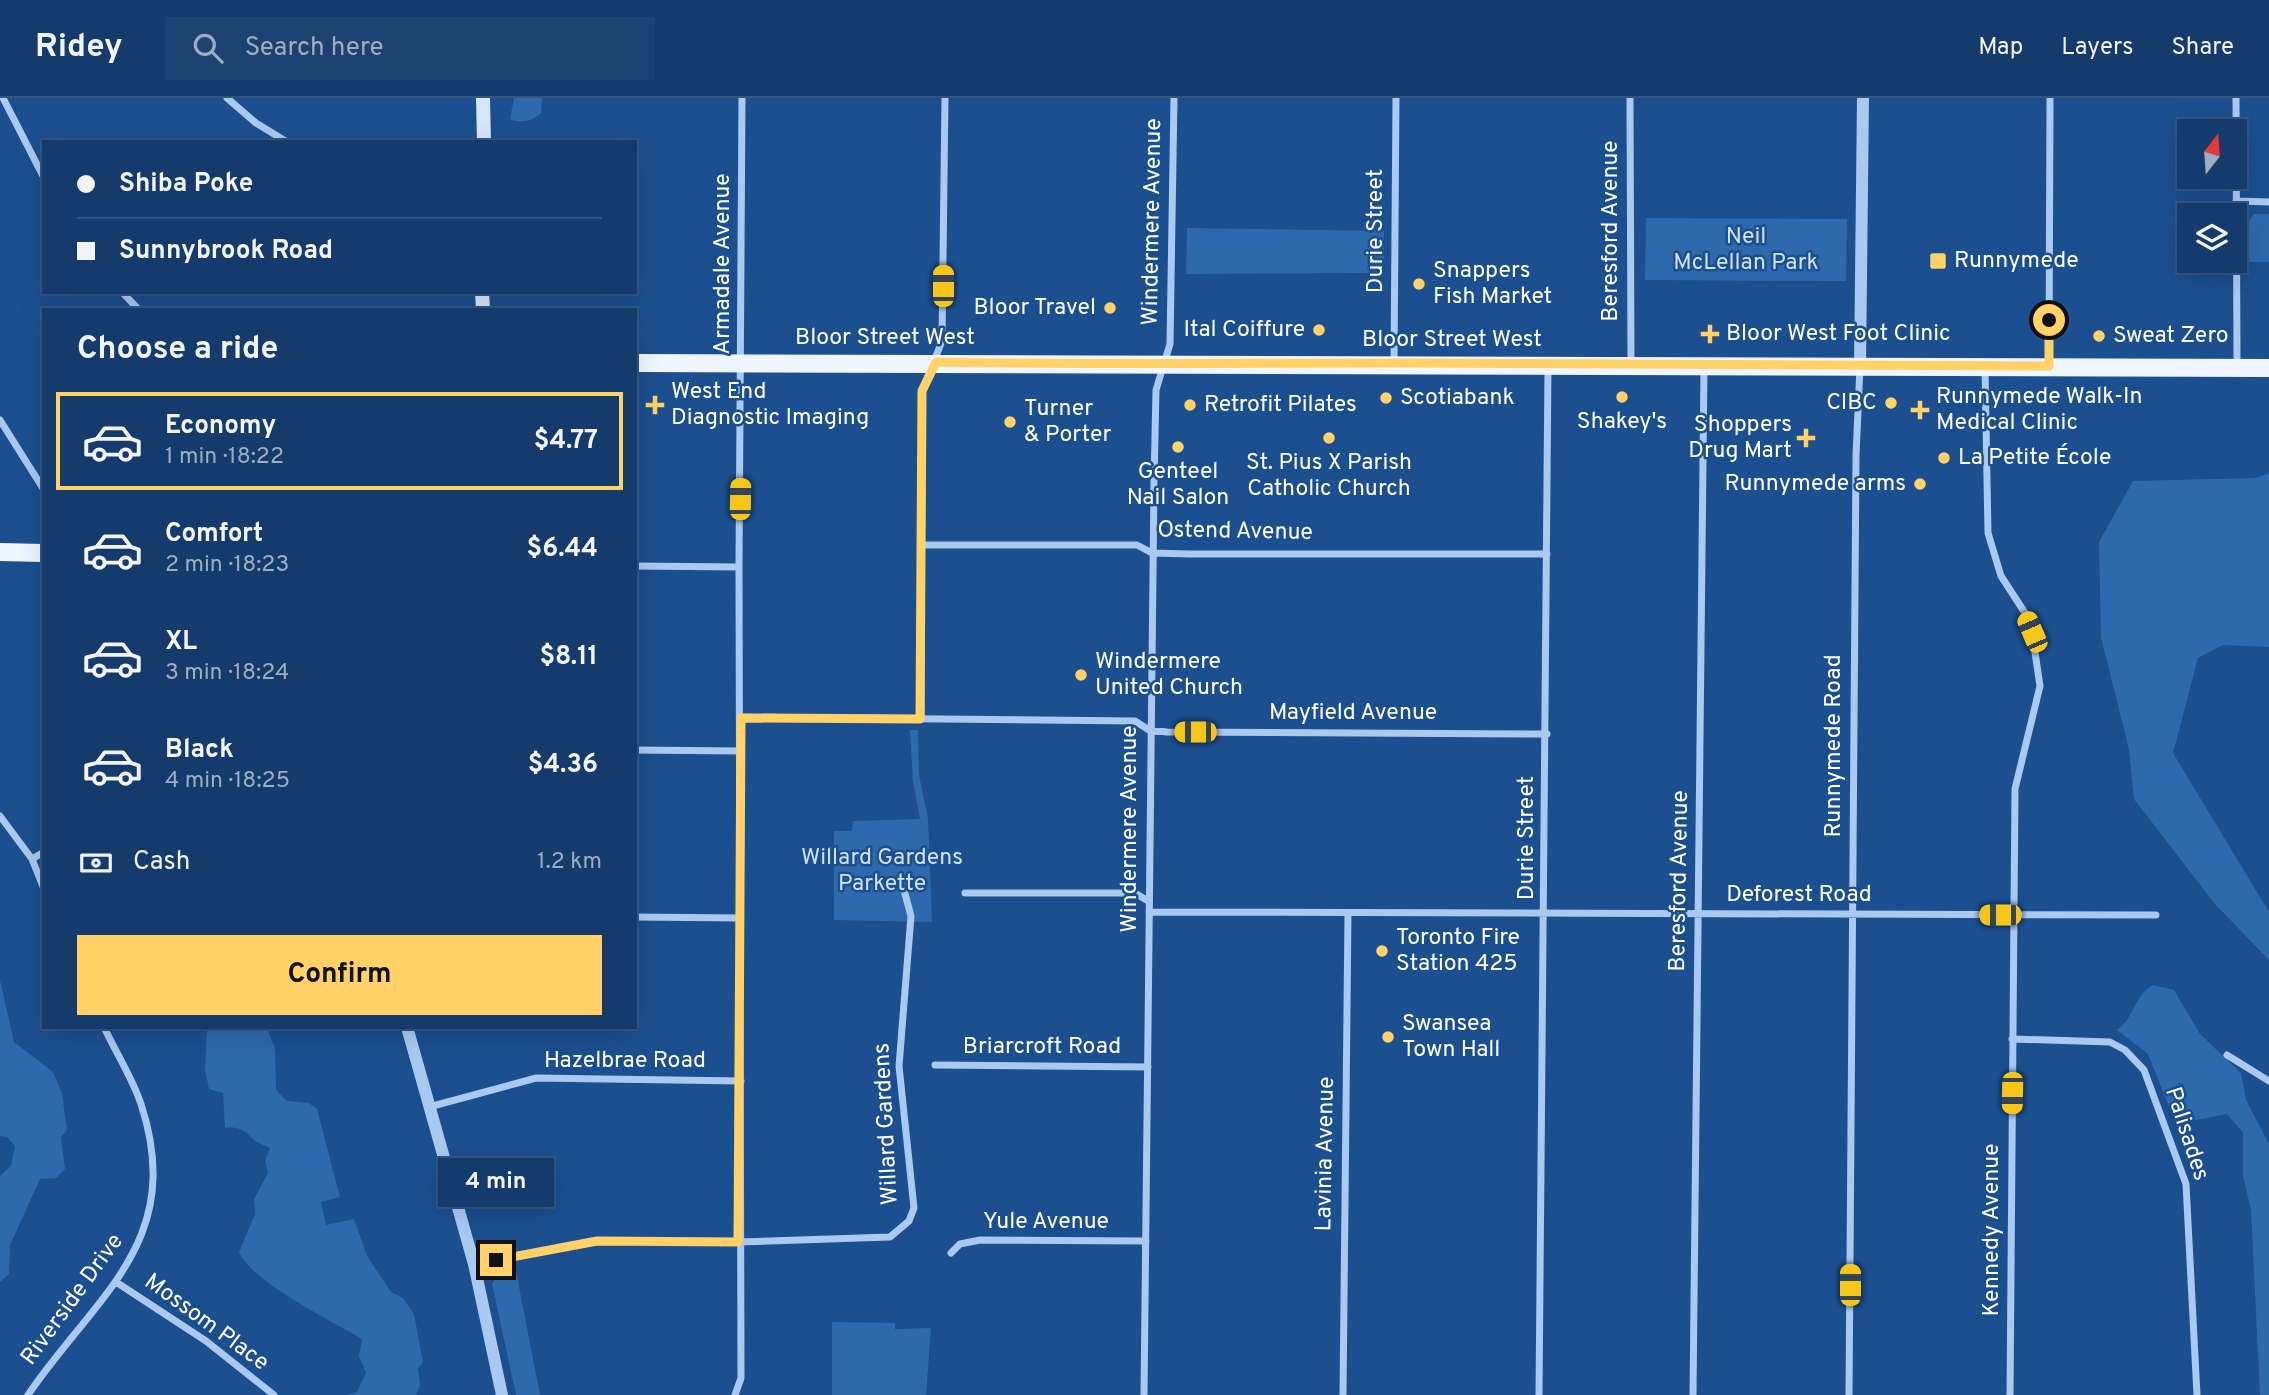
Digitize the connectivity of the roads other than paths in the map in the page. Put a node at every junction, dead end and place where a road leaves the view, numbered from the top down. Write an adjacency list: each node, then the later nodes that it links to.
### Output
1 (3, 98): 14 (street)
2 (227, 98): 12 (street)
3 (483, 98): 13 (main road)
4 (742, 98): 19 (street, Armadale Avenue)
5 (945, 98): 20 (street)
6 (1174, 98): 23 (street, Windermere Avenue)
7 (1396, 98): 22 (street, Durie Street)
8 (1630, 98): 25 (street, Beresford Avenue)
9 (1863, 98): 29 (street, Runnymede Road)
10 (2050, 98): 27 (street)
11 (2236, 98): 15 (street)
12 (284, 140)
13 (484, 140)
14 (42, 174)
15 (2236, 201): 16 (street); 30 (street)
16 (2269, 202)
17 (124, 294): 18 (street)
18 (137, 308)
19 (742, 362): 20 (main road, Bloor Street West); 21 (main road, Bloor Street West); 40 (street, Armadale Avenue)
20 (936, 362): 23 (main road, Bloor Street West); 34 (street)
21 (637, 363)
22 (1394, 363): 23 (main road, Bloor Street West); 24 (main road, Bloor Street West)
23 (1164, 365): 37 (street, Windermere Avenue)
24 (1549, 365): 25 (main road, Bloor Street West); 38 (street, Durie Street)
25 (1631, 365): 28 (main road, Bloor Street West)
26 (1984, 366): 27 (main road, Bloor Street West); 29 (main road, Bloor Street West); 59 (street, Kennedy Avenue)
27 (2049, 366): 30 (main road, Bloor Street West)
28 (1704, 367): 29 (main road, Bloor Street West); 58 (street, Beresford Avenue)
29 (1860, 367): 56 (street, Runnymede Road)
30 (2237, 368): 31 (main road, Bloor Street West)
31 (2269, 368)
32 (0, 421): 33 (street)
33 (42, 487)
34 (922, 545): 37 (street, Ostend Avenue); 42 (street)
35 (0, 552): 36 (main road)
36 (42, 553)
37 (1152, 553): 38 (street, Ostend Avenue); 43 (street, Windermere Avenue)
38 (1548, 554): 44 (street, Durie Street)
39 (637, 566): 40 (street)
40 (739, 567): 41 (street, Armadale Avenue)
41 (741, 718): 42 (street, Mayfield Avenue); 46 (street, Armadale Avenue)
42 (920, 719): 43 (street, Mayfield Avenue)
43 (1149, 730): 44 (street, Mayfield Avenue); 53 (street, Windermere Avenue)
44 (1547, 734): 57 (street, Durie Street)
45 (637, 750): 46 (street)
46 (740, 751): 62 (street, Armadale Avenue)
47 (0, 816): 49 (street)
48 (42, 853): 49 (street)
49 (32, 859): 50 (street)
50 (42, 884)
51 (904, 890): 73 (street, Willard Gardens)
52 (965, 894): 53 (street)
53 (1148, 901): 54 (street, Windermere Avenue)
54 (1149, 912): 55 (street, Deforest Road); 68 (street, Windermere Avenue)
55 (1348, 913): 57 (street, Deforest Road); 82 (street, Lavinia Avenue)
56 (1854, 914): 58 (street, Deforest Road); 59 (street, Deforest Road); 85 (street, Runnymede Road)
57 (1546, 915): 58 (street, Deforest Road); 83 (street, Durie Street)
58 (1699, 915): 84 (street, Beresford Avenue)
59 (2014, 915): 60 (street, Deforest Road); 65 (street, Kennedy Avenue)
60 (2156, 915)
61 (637, 917): 62 (street)
62 (740, 918): 69 (street, Armadale Avenue)
63 (105, 1029): 76 (street, Riverside Drive)
64 (408, 1029): 71 (street)
65 (2012, 1039): 86 (street, Kennedy Avenue); 87 (street, Palisades)
66 (2227, 1055): 70 (street)
67 (935, 1065): 68 (street, Briarcroft Road)
68 (1148, 1067): 72 (street, Windermere Avenue)
69 (741, 1081): 71 (street, Hazelbrae Road); 73 (street, Armadale Avenue)
70 (2269, 1081)
71 (429, 1108): 75 (street)
72 (1146, 1241): 74 (street, Yule Avenue); 81 (street, Windermere Avenue)
73 (738, 1242): 75 (street, Willard Gardens); 80 (street, Armadale Avenue)
74 (951, 1253)
75 (474, 1264): 79 (street)
76 (116, 1282): 77 (street, Riverside Drive); 78 (street, Mossom Place)
77 (28, 1395)
78 (274, 1395)
79 (502, 1395)
80 (735, 1395)
81 (1144, 1395)
82 (1343, 1395)
83 (1539, 1395)
84 (1693, 1395)
85 (1850, 1395)
86 (2010, 1395)
87 (2197, 1395)

